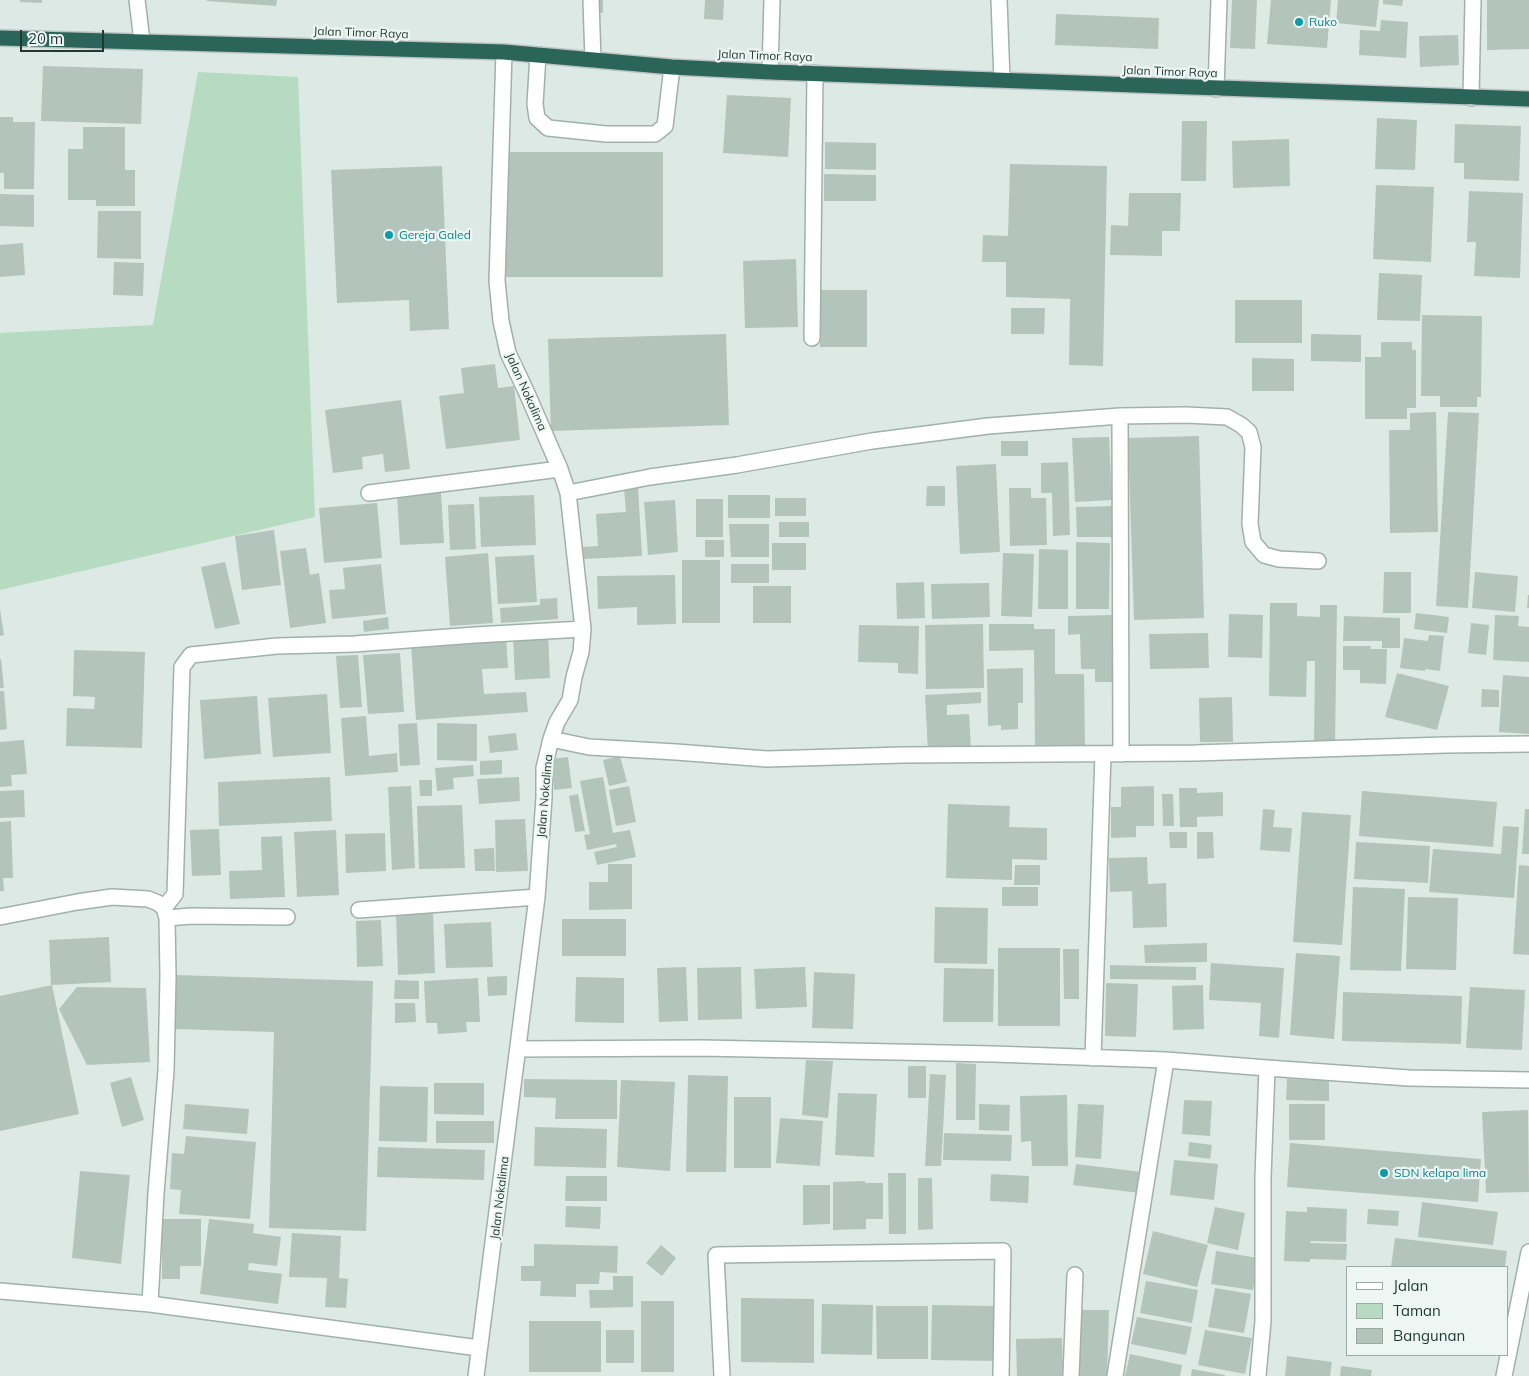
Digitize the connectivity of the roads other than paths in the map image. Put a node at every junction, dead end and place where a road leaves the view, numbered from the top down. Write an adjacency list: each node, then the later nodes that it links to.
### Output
1 (137, 0): 8 (street)
2 (592, 0): 11 (street)
3 (772, 0): 13 (street)
4 (999, 0): 15 (street)
5 (1219, 0): 16 (street)
6 (1473, 0): 17 (street)
7 (0, 38): 8 (highway, Jalan Timor Raya)
8 (142, 41): 9 (highway, Jalan Timor Raya)
9 (504, 52): 10 (highway, Jalan Timor Raya); 21 (street, Jalan Nokalima)
10 (538, 55): 11 (highway, Jalan Timor Raya); 12 (street)
11 (593, 60): 12 (highway, Jalan Timor Raya)
12 (672, 67): 13 (highway, Jalan Timor Raya)
13 (770, 72): 14 (highway, Jalan Timor Raya)
14 (815, 73): 15 (highway, Jalan Timor Raya); 19 (street)
15 (1002, 80): 16 (highway, Jalan Timor Raya)
16 (1216, 89): 17 (highway, Jalan Timor Raya)
17 (1471, 98): 18 (highway, Jalan Timor Raya)
18 (1529, 99)
19 (812, 338)
20 (1120, 416): 23 (street); 24 (street); 29 (street)
21 (560, 469): 22 (street); 23 (street, Jalan Nokalima)
22 (369, 493)
23 (568, 493): 25 (street, Jalan Nokalima)
24 (1318, 561)
25 (582, 629): 26 (street, Jalan Nokalima); 32 (street)
26 (551, 739): 28 (street); 30 (street, Jalan Nokalima)
27 (1529, 744): 29 (street)
28 (1103, 754): 29 (street); 36 (street)
29 (1121, 754)
30 (536, 897): 31 (street); 35 (street, Jalan Nokalima)
31 (359, 910)
32 (165, 913): 33 (street); 34 (street); 44 (street)
33 (0, 917)
34 (287, 918)
35 (518, 1049): 36 (street); 45 (street, Jalan Nokalima)
36 (1094, 1058): 37 (street)
37 (1166, 1060): 38 (street); 52 (street)
38 (1268, 1068): 39 (street); 53 (street)
39 (1529, 1080)
40 (1529, 1252): 42 (street)
41 (1075, 1275): 51 (street)
42 (1527, 1276): 46 (street)
43 (0, 1291): 44 (street)
44 (150, 1304): 45 (street)
45 (479, 1348): 48 (street, Jalan Nokalima)
46 (1509, 1354)
47 (1509, 1356): 54 (street)
48 (476, 1376)
49 (722, 1376): 50 (street)
50 (1001, 1376)
51 (1071, 1376)
52 (1114, 1376)
53 (1258, 1376)
54 (1504, 1376)

